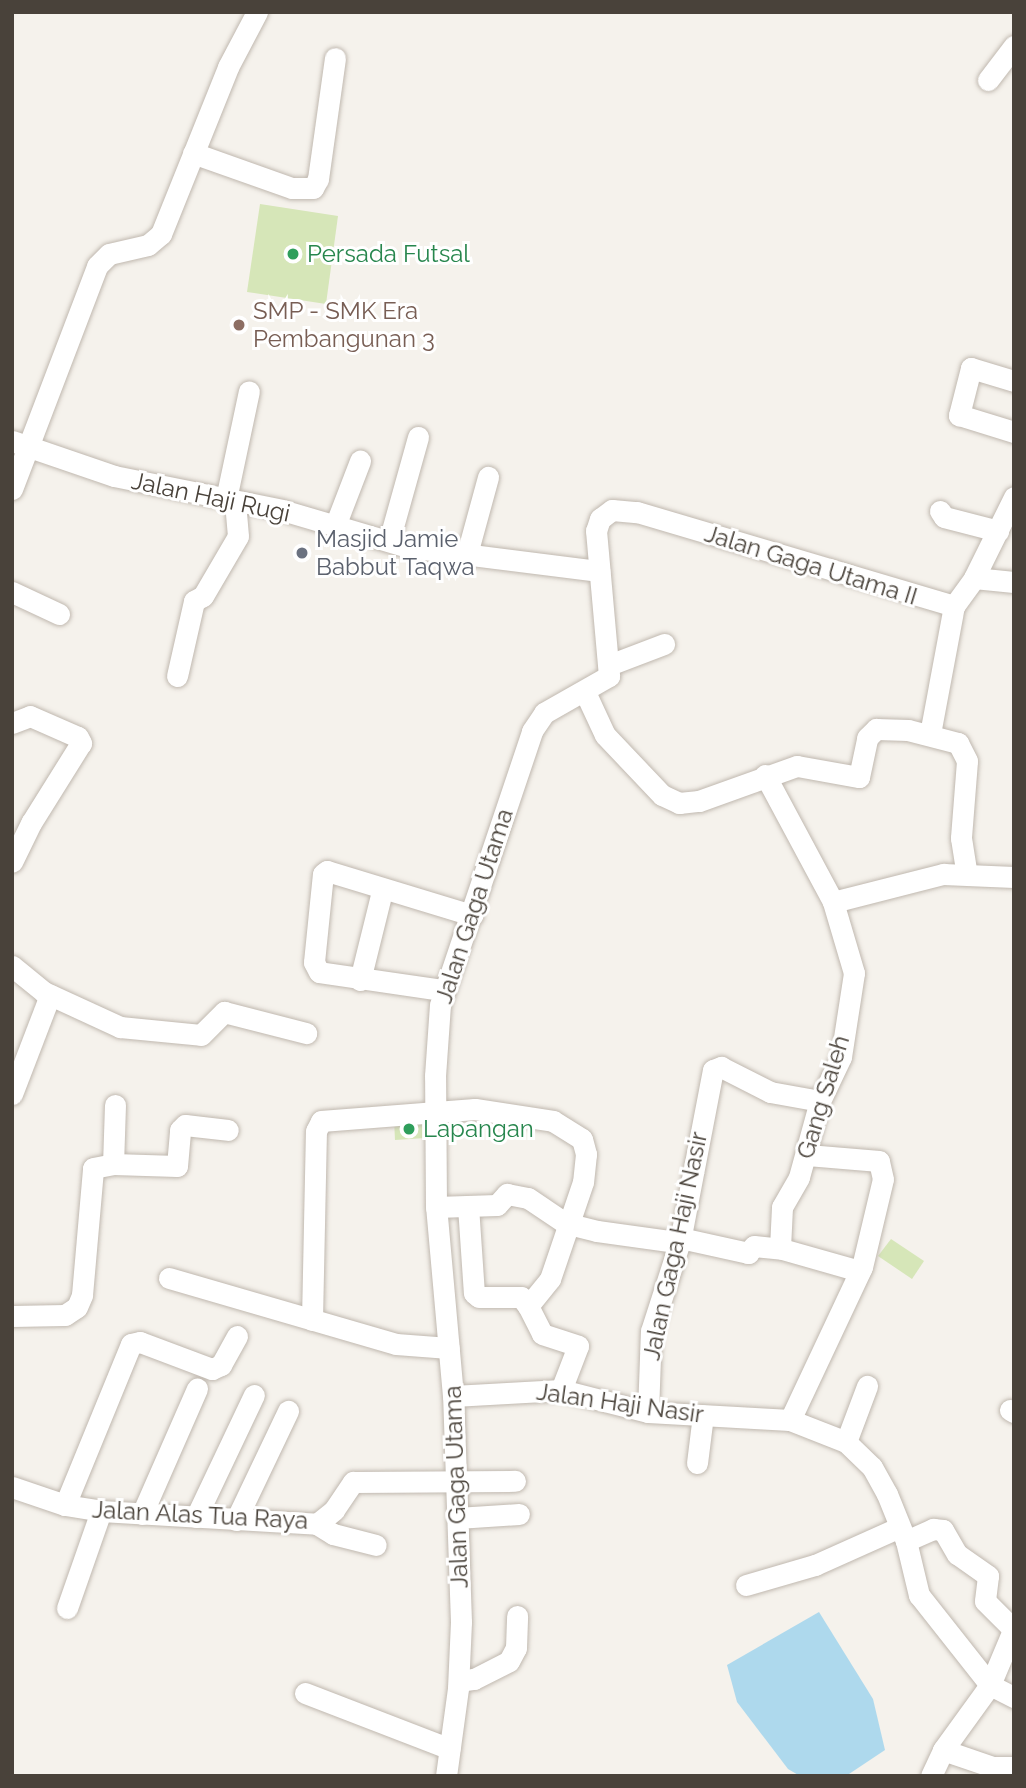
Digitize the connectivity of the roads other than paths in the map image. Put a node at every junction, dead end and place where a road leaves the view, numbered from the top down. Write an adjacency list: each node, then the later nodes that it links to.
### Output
1 (257, 12): 5 (street)
2 (1013, 47): 4 (street)
3 (335, 58): 5 (street)
4 (988, 80)
5 (193, 153): 10 (street)
6 (1014, 381): 8 (street)
7 (249, 391): 15 (street)
8 (1014, 432)
9 (418, 438): 19 (street)
10 (22, 445): 13 (street); 15 (street, Jalan Haji Rugi)
11 (359, 461): 17 (street)
12 (488, 477): 20 (street)
13 (12, 489)
14 (1014, 497): 18 (street)
15 (230, 500): 17 (street, Jalan Haji Rugi); 29 (street)
16 (940, 511): 18 (street)
17 (335, 526): 19 (street, Jalan Haji Rugi)
18 (998, 531): 22 (street)
19 (389, 541): 20 (street, Jalan Haji Rugi)
20 (467, 554): 21 (street, Jalan Haji Rugi)
21 (599, 571): 25 (street, Jalan Gaga Utama II); 28 (street)
22 (974, 578): 23 (street); 25 (street)
23 (1014, 582)
24 (12, 592): 26 (street)
25 (954, 606): 32 (street)
26 (59, 614)
27 (664, 644): 28 (street)
28 (609, 665): 30 (street, Jalan Gaga Utama)
29 (177, 677)
30 (585, 692): 33 (street); 39 (street, Jalan Gaga Utama)
31 (12, 723): 34 (street)
32 (930, 734): 33 (street); 35 (street)
33 (765, 775): 38 (street, Gang Saleh)
34 (12, 862)
35 (967, 874): 36 (street); 38 (street)
36 (1014, 877)
37 (382, 891): 39 (street); 41 (street); 41 (street)
38 (833, 902): 46 (street, Gang Saleh)
39 (472, 915): 42 (street, Jalan Gaga Utama)
40 (14, 972): 43 (street)
41 (360, 980): 42 (street)
42 (442, 990): 48 (street, Jalan Gaga Utama)
43 (50, 995): 44 (street); 45 (street)
44 (306, 1033)
45 (12, 1094)
46 (820, 1101): 50 (street, Gang Saleh); 55 (street, Jalan Gaga Haji Nasir)
47 (115, 1105): 51 (street)
48 (435, 1112): 53 (street, Jalan Gaga Utama); 54 (street); 61 (street)
49 (228, 1130): 51 (street)
50 (807, 1155): 56 (street, Gang Saleh); 57 (street)
51 (113, 1164): 60 (street)
52 (468, 1206): 53 (street); 54 (street); 59 (street)
53 (436, 1207): 63 (street, Jalan Gaga Utama)
54 (565, 1223): 55 (street); 59 (street)
55 (680, 1241): 56 (street); 70 (street, Jalan Gaga Haji Nasir)
56 (780, 1248): 57 (street)
57 (860, 1271): 72 (street)
58 (169, 1278): 61 (street)
59 (527, 1306): 66 (street)
60 (12, 1316)
61 (312, 1320): 63 (street)
62 (237, 1336): 78 (street)
63 (449, 1348): 68 (street, Jalan Gaga Utama)
64 (867, 1386): 73 (street)
65 (197, 1389): 80 (street)
66 (561, 1390): 68 (street, Jalan Haji Nasir); 70 (street, Jalan Haji Nasir)
67 (254, 1395): 82 (street)
68 (453, 1396): 76 (street, Jalan Gaga Utama)
69 (288, 1411): 84 (street)
70 (648, 1412): 71 (street, Jalan Haji Nasir)
71 (703, 1415): 72 (street, Jalan Haji Nasir); 74 (street)
72 (790, 1420): 73 (street, Jalan Haji Nasir)
73 (846, 1442): 86 (street, Jalan Haji Nasir)
74 (697, 1463)
75 (515, 1480): 76 (street)
76 (455, 1482): 83 (street, Jalan Gaga Utama); 85 (street, Jalan Alas Tua Raya)
77 (12, 1487): 78 (street, Jalan Alas Tua Raya)
78 (65, 1506): 79 (street, Jalan Alas Tua Raya)
79 (101, 1511): 80 (street, Jalan Alas Tua Raya); 89 (street)
80 (142, 1514): 82 (street, Jalan Alas Tua Raya)
81 (519, 1514): 83 (street)
82 (196, 1517): 84 (street, Jalan Alas Tua Raya)
83 (457, 1518): 92 (street, Jalan Gaga Utama)
84 (236, 1520): 85 (street, Jalan Alas Tua Raya)
85 (317, 1524): 87 (street)
86 (903, 1534): 88 (street); 91 (street); 93 (street, Jalan Haji Nasir)
87 (376, 1545)
88 (746, 1585)
89 (67, 1608)
90 (517, 1616): 92 (street)
91 (1013, 1628): 93 (street)
92 (459, 1681): 96 (street, Jalan Gaga Utama)
93 (990, 1685): 95 (street, Jalan Haji Nasir); 97 (street)
94 (305, 1693): 96 (street)
95 (1014, 1697)
96 (450, 1749): 99 (street, Jalan Gaga Utama)
97 (943, 1750): 98 (street); 100 (street)
98 (1014, 1767)
99 (446, 1776)
100 (931, 1776)

